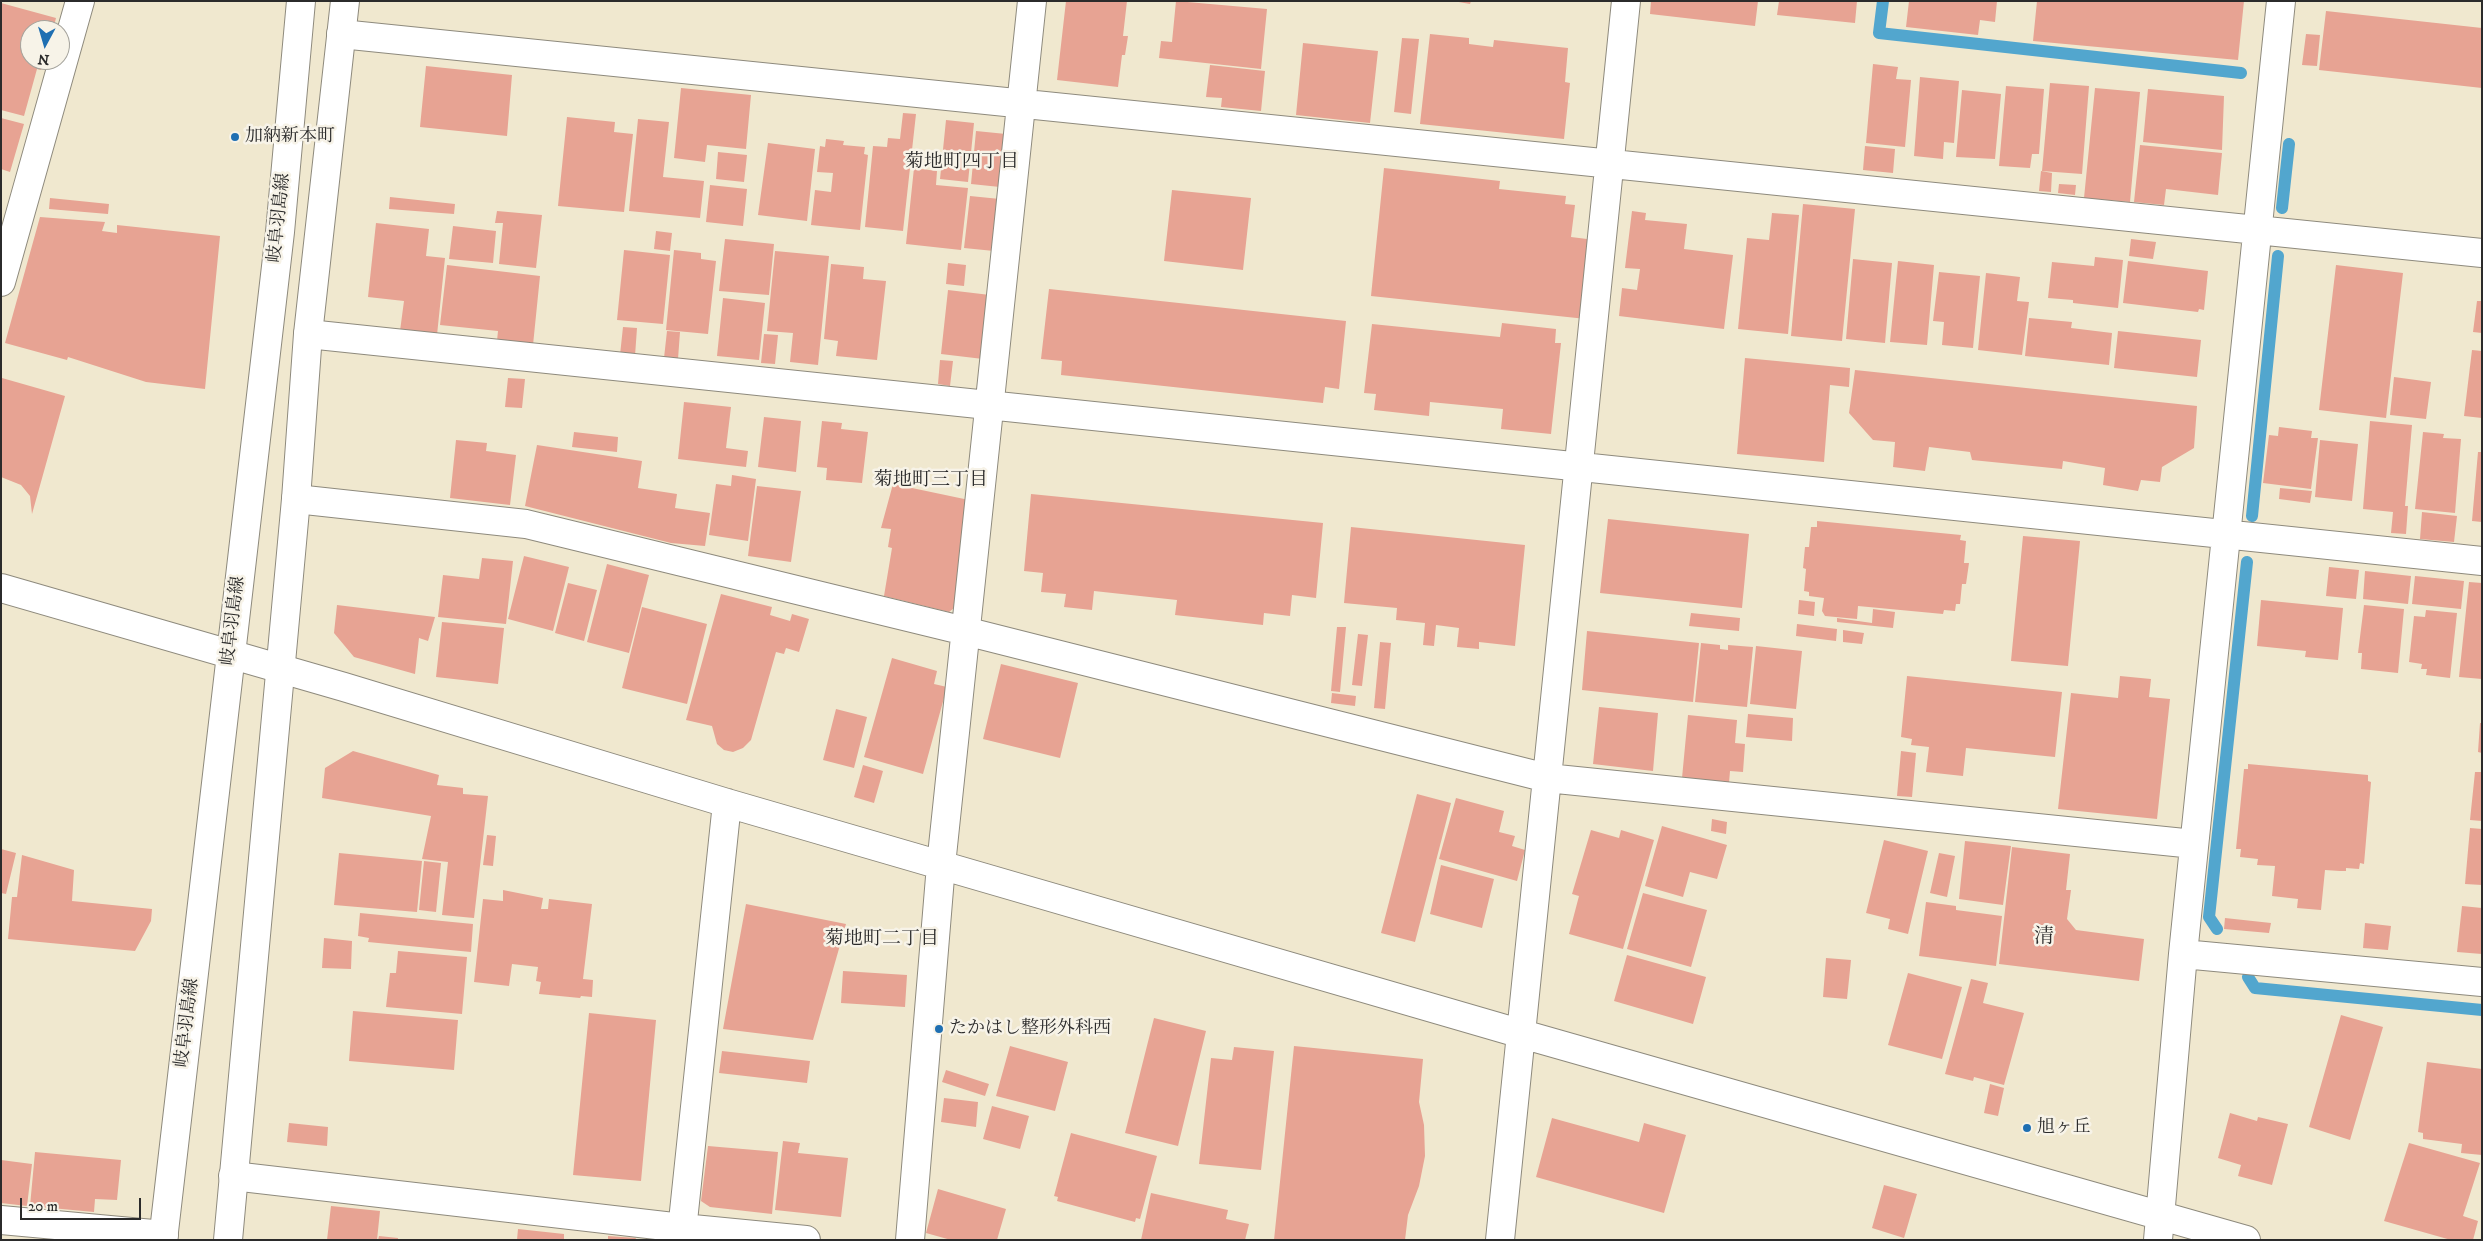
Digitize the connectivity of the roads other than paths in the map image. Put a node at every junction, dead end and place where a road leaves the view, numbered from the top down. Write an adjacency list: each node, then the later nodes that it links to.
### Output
1 (80, 1): 12 (street)
2 (302, 1): 21 (street, 岐阜羽島線)
3 (345, 1): 7 (street)
4 (1032, 1): 8 (street)
5 (1626, 1): 9 (street)
6 (2281, 1): 10 (street)
7 (341, 34): 8 (street); 13 (street)
8 (1021, 103): 9 (street); 14 (street)
9 (1610, 163): 10 (street); 15 (street)
10 (2257, 230): 11 (street); 17 (street)
11 (2482, 253)
12 (1, 282)
13 (308, 334): 14 (street); 16 (street)
14 (989, 404): 15 (street); 20 (street)
15 (1579, 466): 17 (street); 23 (street)
16 (296, 500): 20 (street); 22 (street)
17 (2226, 534): 18 (street); 25 (street)
18 (2482, 561)
19 (1, 588): 21 (street)
20 (965, 631): 23 (street); 26 (street)
21 (230, 654): 22 (street); 34 (street, 岐阜羽島線)
22 (281, 669): 24 (street); 30 (street)
23 (1547, 778): 25 (street); 29 (street)
24 (727, 803): 26 (street); 33 (street)
25 (2194, 844): 27 (street)
26 (941, 865): 29 (street); 37 (street)
27 (2183, 954): 28 (street); 32 (street)
28 (2482, 982)
29 (1522, 1034): 32 (street); 38 (street)
30 (234, 1176): 33 (street); 35 (street)
31 (1, 1220): 34 (street)
32 (2160, 1227): 39 (street)
33 (682, 1234): 36 (street)
34 (164, 1237)
35 (228, 1240)
36 (806, 1240)
37 (910, 1240)
38 (1500, 1240)
39 (2246, 1240)

